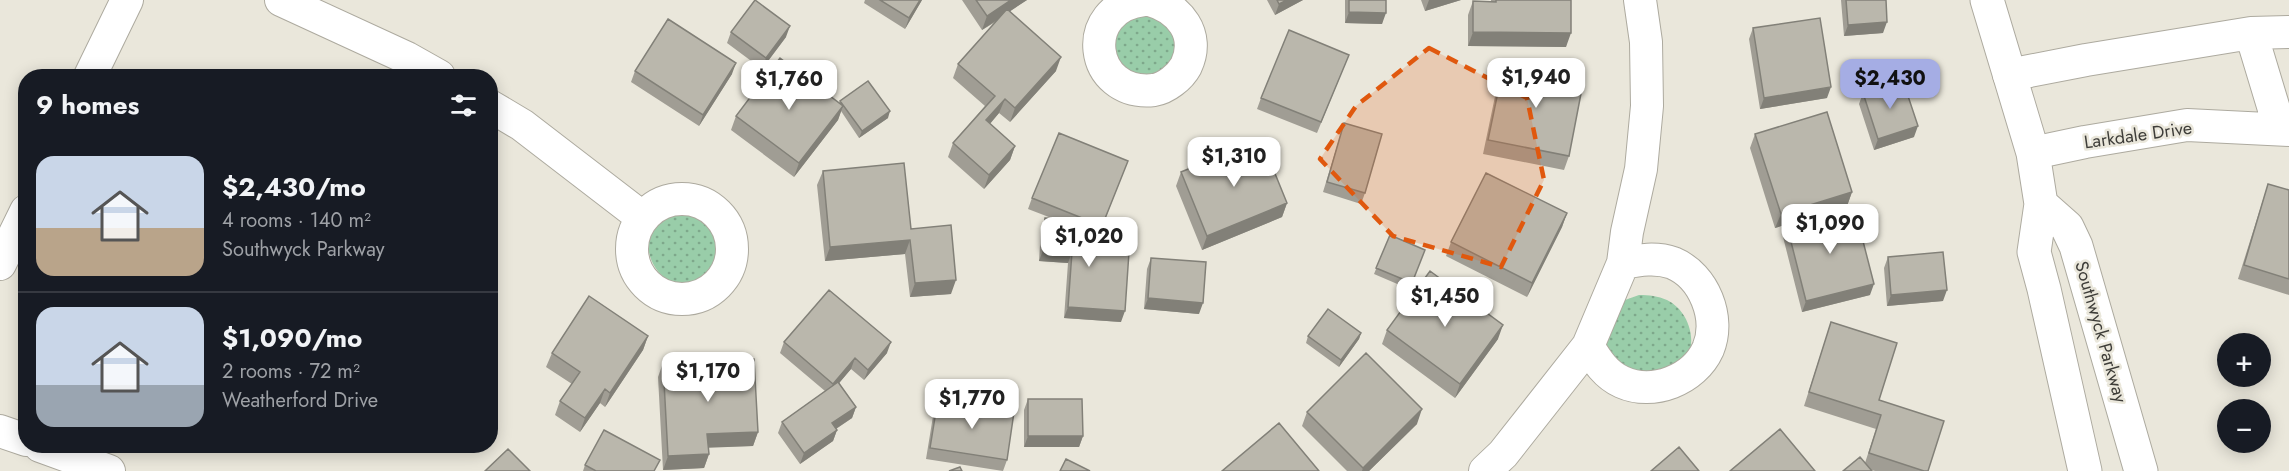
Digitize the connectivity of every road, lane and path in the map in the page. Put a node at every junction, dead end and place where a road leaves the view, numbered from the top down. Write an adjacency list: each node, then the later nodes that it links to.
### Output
1 (127, 0): 7 (street)
2 (281, 0): 8 (street)
3 (1640, 0): 16 (street)
4 (1987, 0): 9 (street)
5 (2289, 32): 6 (street)
6 (2251, 33): 9 (street); 11 (street, Larkdale Drive)
7 (93, 69)
8 (427, 69)
9 (2009, 75): 12 (street)
10 (498, 111): 14 (street)
11 (2285, 129): 12 (street, Larkdale Drive)
12 (2033, 153): 13 (street)
13 (2041, 204): 24 (street); 25 (street, Southwyck Parkway)
14 (643, 218)
15 (18, 227): 17 (street)
16 (1623, 263): 18 (street); 18 (street)
17 (0, 264)
18 (1588, 346): 23 (street)
19 (0, 431): 20 (street)
20 (18, 437)
21 (59, 453): 22 (street)
22 (109, 471)
23 (1485, 471)
24 (2085, 471)
25 (2141, 471)

